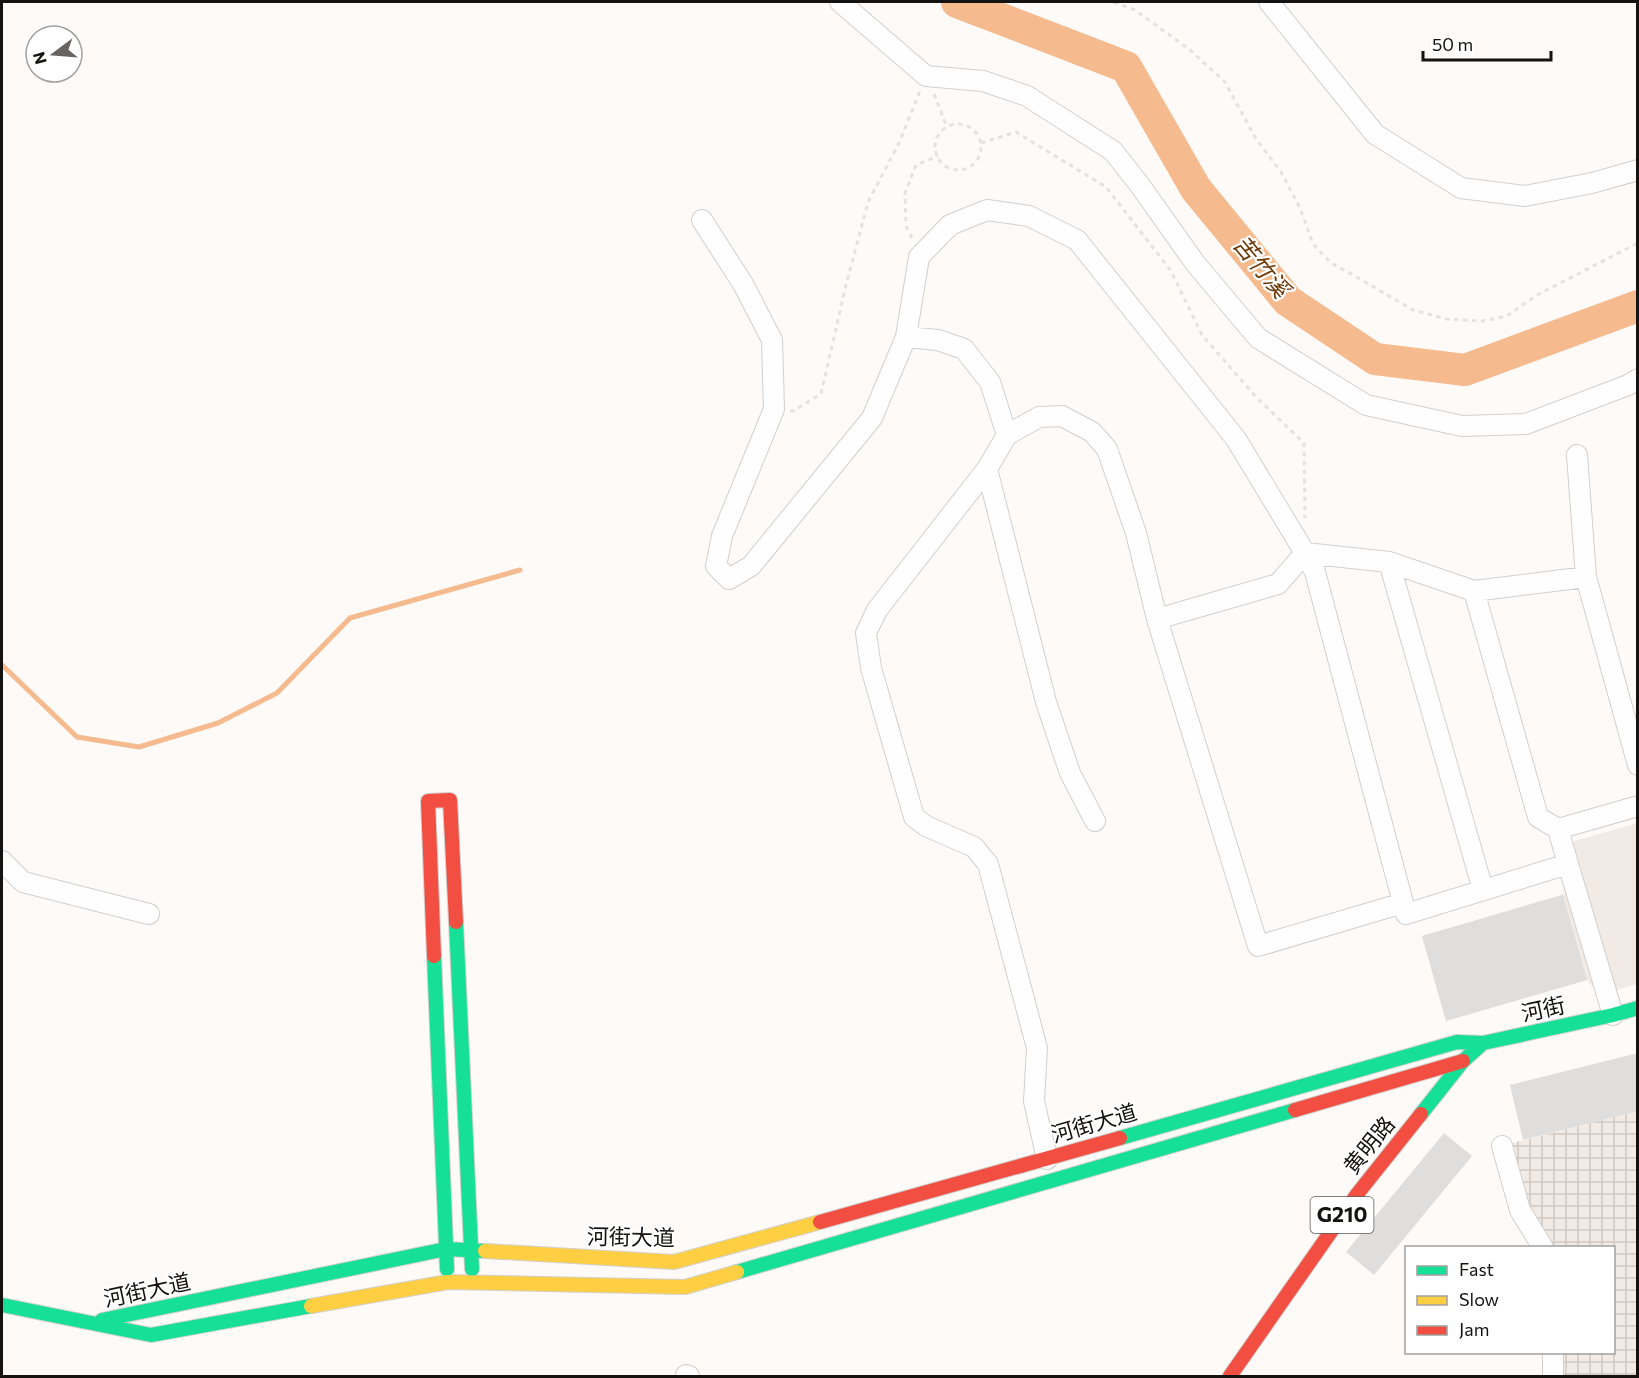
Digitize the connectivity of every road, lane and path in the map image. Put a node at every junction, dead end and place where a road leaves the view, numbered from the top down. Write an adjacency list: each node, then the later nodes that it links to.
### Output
1 (840, 2): 4 (street)
2 (1114, 2): 10 (path)
3 (1269, 2): 8 (street)
4 (926, 76): 5 (path); 13 (street); 14 (path)
5 (947, 127): 6 (path); 7 (path)
6 (981, 143): 7 (path); 18 (path)
7 (938, 156): 11 (path)
8 (1638, 170)
9 (702, 220): 14 (street)
10 (1638, 243)
11 (919, 257): 12 (street); 19 (street)
12 (906, 337): 14 (street); 15 (street)
13 (1638, 379)
14 (774, 409)
15 (1007, 435): 17 (street); 23 (street)
16 (1577, 455): 21 (street)
17 (987, 469): 26 (street); 38 (street)
18 (1305, 520)
19 (1305, 552): 20 (street); 23 (street); 31 (street)
20 (1389, 562): 22 (street); 30 (street)
21 (1586, 577): 22 (street); 24 (street)
22 (1474, 591): 27 (street)
23 (1156, 619): 31 (street)
24 (1638, 765)
25 (1638, 806): 27 (street)
26 (1095, 821)
27 (1558, 829): 29 (street)
28 (2, 861): 32 (street)
29 (1568, 864): 30 (street); 34 (street)
30 (1484, 890): 31 (street)
31 (1403, 903)
32 (149, 914)
33 (1638, 1008): 34 (main road, 河街 / G210)
34 (1613, 1015): 35 (main road, 河街 / G210)
35 (1483, 1043): 36 (main road, 河街 / G210); 38 (main road, 河街大道)
36 (1463, 1061): 43 (main road, 河街大道); 47 (main road, 黄明路 / G210)
37 (1502, 1146): 39 (street)
38 (1047, 1159): 41 (main road, 河街大道)
39 (1542, 1246)
40 (446, 1249): 41 (main road, 河街大道); 41 (main road); 42 (main road); 45 (main road, 河街大道)
41 (471, 1251): 43 (main road)
42 (448, 1281): 43 (main road, 河街大道); 45 (main road, 河街大道)
43 (472, 1283)
44 (2, 1305): 45 (main road)
45 (89, 1323)
46 (1553, 1354): 48 (street)
47 (1230, 1377)
48 (1553, 1377)

